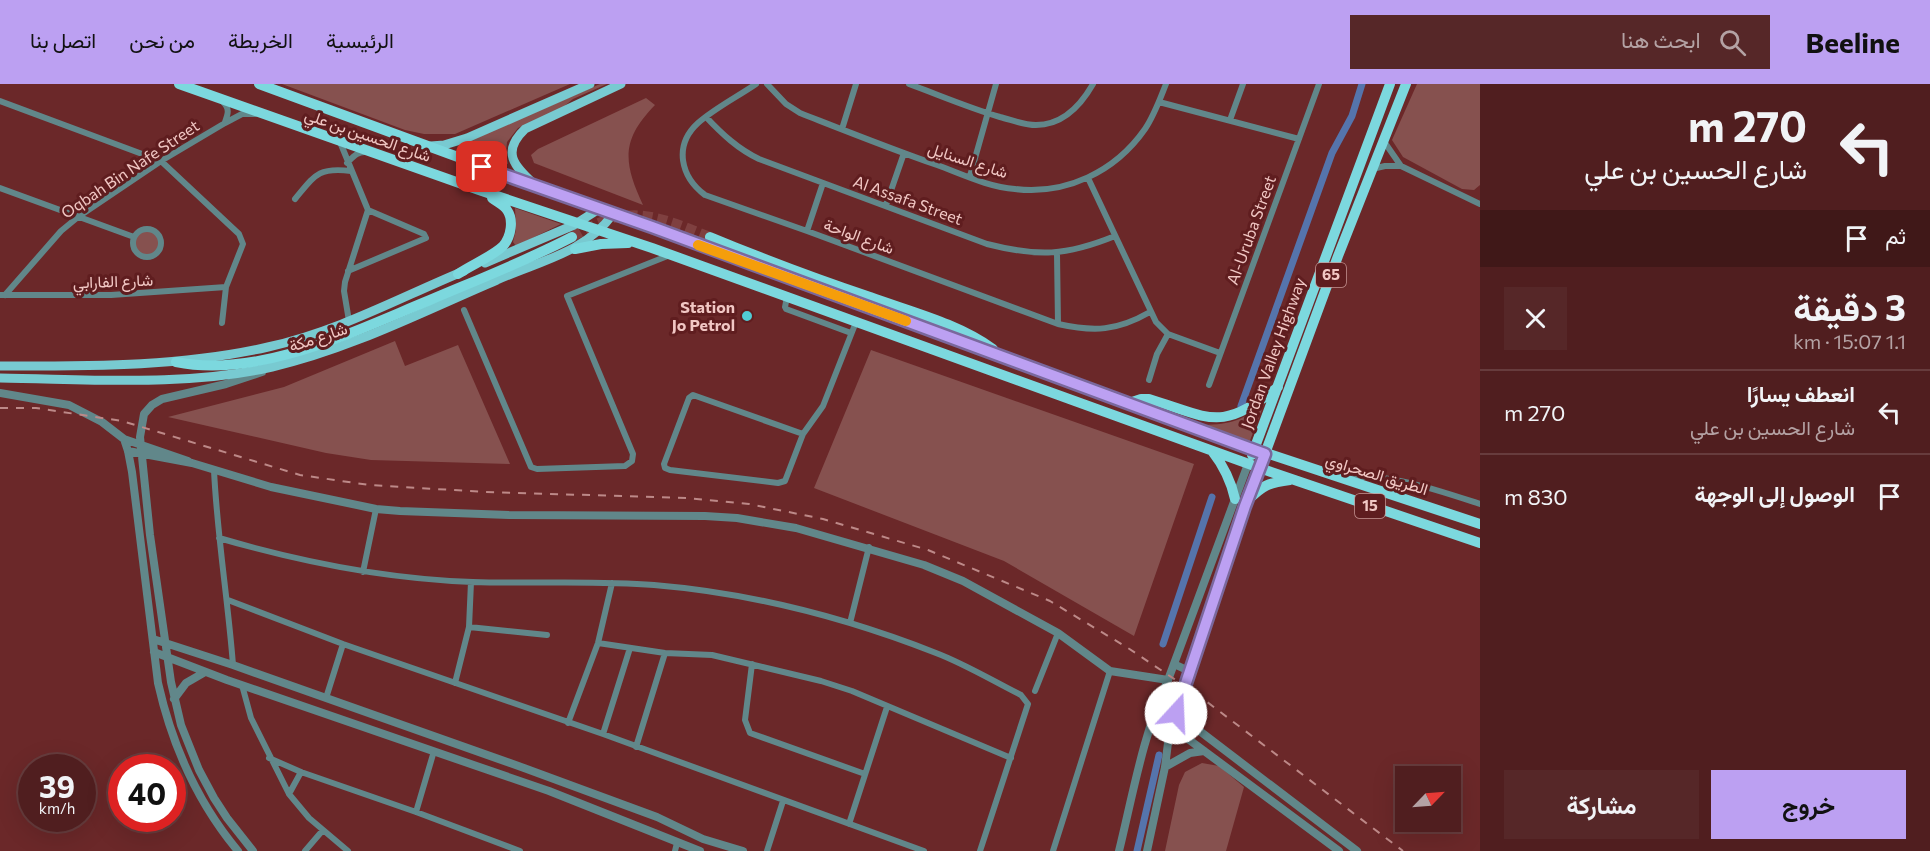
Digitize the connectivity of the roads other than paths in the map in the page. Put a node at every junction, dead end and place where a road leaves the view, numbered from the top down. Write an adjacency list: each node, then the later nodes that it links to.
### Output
1 (178, 84): 17 (highway, شارع الحسين بن علي / 15)
2 (259, 84): 29 (highway, شارع الحسين بن علي / 15)
3 (590, 84): 29 (main road)
4 (620, 84): 40 (main road)
5 (756, 84): 22 (street, شارع الواحة)
6 (768, 84): 25 (street, شارع السنايل)
7 (856, 84): 25 (street)
8 (909, 84): 16 (street)
9 (996, 84): 20 (street)
10 (1093, 84): 20 (street)
11 (1166, 84): 19 (street, شارع السنايل)
12 (1243, 84): 23 (street)
13 (1319, 84): 26 (street, Al-Uruba Street)
14 (1390, 84): 84 (highway, Jordan Valley Highway / 65)
15 (1406, 84): 27 (highway, Jordan Valley Highway / 65)
16 (925, 87): 20 (street)
17 (220, 98): 21 (highway, شارع الحسين بن علي / 15); 24 (street)
18 (0, 101): 32 (street)
19 (1159, 102): 23 (street); 38 (street, شارع السنايل)
20 (987, 113): 37 (street)
21 (265, 115): 24 (street, Oqbah Bin Nafe Street); 28 (highway, شارع الحسين بن علي / 15)
22 (706, 117): 39 (street, Al Assafa Street); 52 (street, شارع الواحة)
23 (1230, 120): 26 (street)
24 (225, 123): 32 (street, Oqbah Bin Nafe Street)
25 (842, 129): 31 (street, شارع السنايل)
26 (1299, 139): 76 (street, Al-Uruba Street)
27 (1383, 140): 34 (street); 35 (highway, Jordan Valley Highway / 65)
28 (340, 141): 30 (highway, شارع الحسين بن علي / 15); 33 (street)
29 (425, 146): 40 (highway, شارع الحسين بن علي / 15)
30 (372, 152): 33 (street); 42 (highway, شارع الحسين بن علي / 15)
31 (904, 153): 37 (street, شارع السنايل); 45 (street)
32 (161, 161): 49 (street, Oqbah Bin Nafe Street); 63 (street)
33 (347, 163): 36 (street)
34 (1401, 166): 35 (street); 44 (street)
35 (1371, 169): 87 (highway, Jordan Valley Highway / 65)
36 (351, 171): 43 (street); 47 (street)
37 (970, 176): 38 (street, شارع السنايل)
38 (1088, 178): 53 (street)
39 (823, 183): 45 (street, Al Assafa Street); 52 (street)
40 (538, 187): 46 (highway, شارع الحسين بن علي / 15)
41 (0, 188): 49 (street)
42 (479, 190): 50 (highway, شارع الحسين بن علي / 15); 62 (highway)
43 (295, 199)
44 (1480, 204)
45 (886, 205): 59 (street, Al Assafa Street)
46 (599, 209): 48 (highway, شارع الحسين بن علي / 15); 50 (main road, شارع مكة)
47 (368, 210): 61 (street); 61 (street)
48 (614, 214): 51 (main road, شارع مكة); 77 (highway, شارع الحسين بن علي / 15)
49 (78, 217): 54 (street); 64 (street, Oqbah Bin Nafe Street)
50 (578, 223): 51 (highway, شارع الحسين بن علي / 15); 62 (main road, شارع مكة)
51 (600, 231): 57 (highway, شارع الحسين بن علي / 15); 58 (main road, شارع مكة)
52 (807, 231): 73 (street, شارع الواحة)
53 (1115, 236): 59 (street, Al Assafa Street); 68 (street)
54 (134, 237): 54 (street)
55 (572, 237): 78 (highway)
56 (710, 237): 77 (highway)
57 (640, 244): 58 (highway); 60 (highway, شارع الحسين بن علي / 15)
58 (575, 249): 80 (main road, شارع مكة)
59 (1057, 254): 73 (street)
60 (671, 255): 65 (highway, شارع الحسين بن علي / 15); 67 (street)
61 (348, 271): 70 (street)
62 (458, 274): 70 (main road, شارع مكة)
63 (226, 287): 64 (street, شارع الفارابي); 71 (street)
64 (2, 295)
65 (787, 297): 66 (highway, شارع الحسين بن علي / 15); 69 (street)
66 (813, 306): 69 (street); 72 (highway, شارع الحسين بن علي / 15)
67 (464, 310)
68 (1150, 312): 73 (street, شارع الواحة); 75 (street)
69 (809, 318): 74 (street)
70 (349, 321): 78 (main road, شارع مكة)
71 (222, 322)
72 (856, 322): 74 (street); 91 (highway, شارع الحسين بن علي / 15)
73 (1058, 324)
74 (851, 333): 88 (street)
75 (1168, 334): 76 (street); 82 (street)
76 (1220, 353): 83 (street, Al-Uruba Street)
77 (1005, 358): 86 (highway, شارع الحسين بن علي / 15)
78 (176, 362): 79 (main road, شارع مكة)
79 (0, 366)
80 (272, 367): 81 (main road, شارع مكة); 90 (street)
81 (0, 378)
82 (1149, 380)
83 (1209, 385)
84 (1278, 386): 86 (highway); 92 (highway, Jordan Valley Highway / 65)
85 (0, 393): 89 (street)
86 (1129, 403): 92 (highway, شارع الحسين بن علي / 15)
87 (1274, 429): 95 (highway, Jordan Valley Highway / 65); 96 (highway)
88 (802, 434): 88 (street)
89 (124, 440): 90 (street); 93 (street)
90 (140, 443): 94 (street); 97 (street)
91 (1211, 450): 98 (highway, شارع الحسين بن علي / 15); 103 (highway)
92 (1254, 450): 95 (highway, شارع الحسين بن علي / 15); 98 (highway, Jordan Valley Highway / 65)
93 (128, 451): 94 (street); 119 (street)
94 (141, 453): 97 (street); 120 (street)
95 (1265, 454): 96 (highway, الطريق الصحراوي / 15); 99 (highway, Jordan Valley Highway / 65)
96 (1284, 460): 102 (highway, الطريق الصحراوي / 15)
97 (192, 463): 100 (street)
98 (1248, 464): 99 (highway, شارع الحسين بن علي / 15); 103 (street)
99 (1260, 468): 101 (highway, الطريق الصحراوي / 15); 104 (street)
100 (214, 470): 106 (street); 108 (street)
101 (1293, 479): 104 (highway); 109 (highway, الطريق الصحراوي / 15)
102 (1345, 481): 105 (street); 107 (highway, الطريق الصحراوي / 15)
103 (1235, 499): 128 (street)
104 (1247, 501): 132 (street)
105 (1480, 504)
106 (376, 508): 110 (street); 111 (street)
107 (1480, 524)
108 (219, 538): 111 (street); 114 (street)
109 (1480, 543)
110 (869, 548): 115 (street); 117 (street)
111 (363, 572): 112 (street)
112 (471, 582): 113 (street); 116 (street)
113 (612, 583): 115 (street); 122 (street)
114 (228, 600): 121 (street); 129 (street)
115 (850, 623): 152 (street)
116 (469, 627): 118 (street); 134 (street)
117 (1058, 633): 130 (street); 137 (street)
118 (547, 635)
119 (153, 639): 120 (street); 124 (street)
120 (165, 642): 126 (street); 129 (street)
121 (343, 644): 134 (street); 138 (street)
122 (597, 644): 123 (street); 144 (street)
123 (630, 648): 125 (street); 147 (street)
124 (154, 652): 126 (street); 164 (street)
125 (665, 653): 127 (street); 148 (street)
126 (168, 658): 131 (street); 139 (street)
127 (752, 664): 141 (street); 155 (street)
128 (1174, 664): 132 (street); 133 (street)
129 (233, 665): 138 (street)
130 (1110, 671): 133 (street); 174 (street)
131 (205, 672): 135 (street); 139 (street)
132 (1191, 672): 136 (street)
133 (1168, 680): 140 (street)
134 (455, 683): 144 (street)
135 (242, 685): 149 (street); 151 (street)
136 (1185, 691): 142 (street); 146 (street)
137 (1035, 692)
138 (326, 698): 156 (street)
139 (174, 699): 165 (street)
140 (1159, 700): 142 (street); 143 (street)
141 (887, 706): 152 (street); 155 (street)
142 (1176, 713): 145 (street); 146 (street)
143 (1153, 718): 145 (street); 175 (street)
144 (568, 723): 147 (street)
145 (1170, 727): 150 (street); 153 (street)
146 (1197, 729): 178 (street)
147 (603, 734): 148 (street)
148 (636, 747): 159 (street)
149 (434, 751): 157 (street); 160 (street)
150 (1204, 751): 153 (street); 177 (street)
151 (269, 758): 154 (street); 158 (street)
152 (1011, 758): 173 (street)
153 (1166, 767): 176 (street)
154 (301, 772): 158 (street); 160 (street)
155 (865, 774): 161 (street)
156 (554, 779): 157 (street); 170 (street)
157 (549, 791): 163 (street)
158 (289, 794): 162 (street)
159 (783, 801): 161 (street); 171 (street)
160 (416, 812): 168 (street)
161 (849, 824): 172 (street)
162 (322, 830): 166 (street); 167 (street)
163 (676, 847): 169 (street)
164 (238, 851)
165 (253, 851)
166 (305, 851)
167 (348, 851)
168 (518, 851)
169 (700, 851)
170 (743, 851)
171 (767, 851)
172 (924, 851)
173 (980, 851)
174 (1053, 851)
175 (1119, 851)
176 (1147, 851)
177 (1339, 851)
178 (1357, 851)

